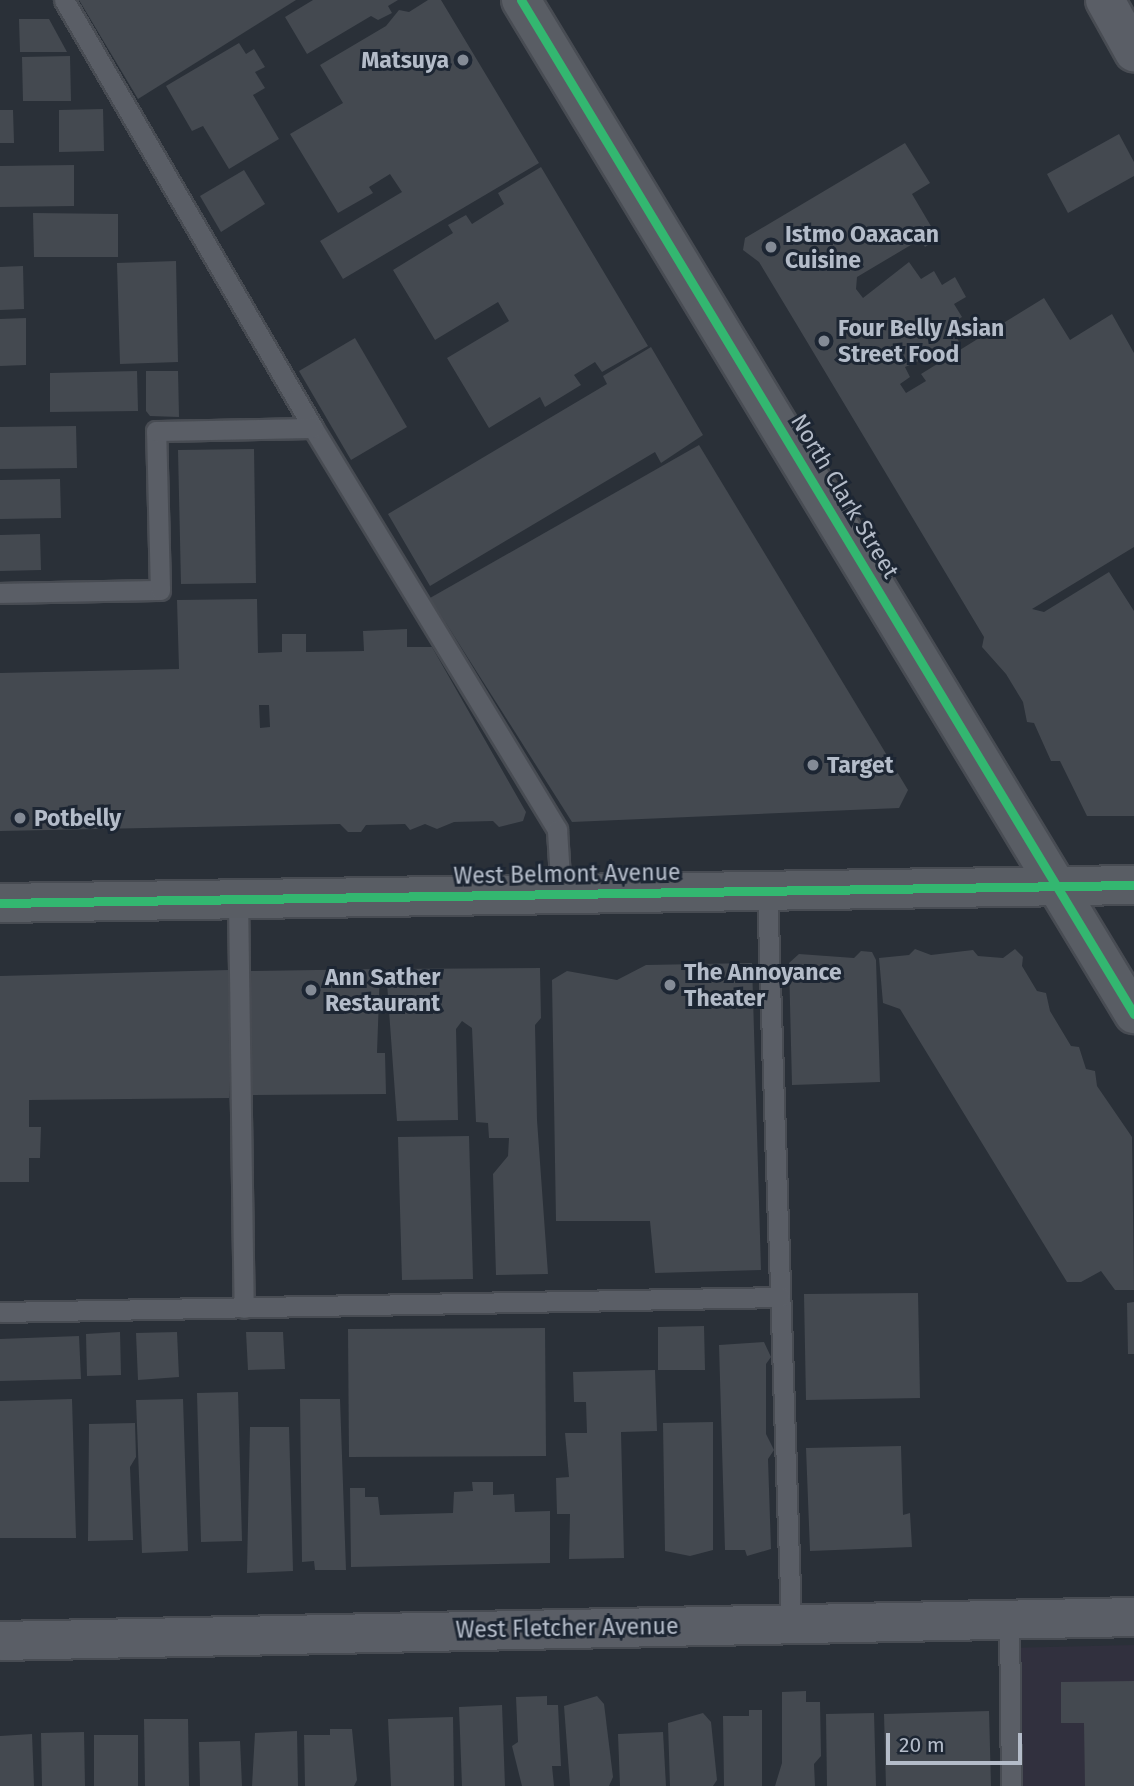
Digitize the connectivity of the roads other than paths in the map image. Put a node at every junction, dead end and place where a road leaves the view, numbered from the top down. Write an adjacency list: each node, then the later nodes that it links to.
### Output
1 (64, 0): 5 (lane)
2 (521, 0): 7 (main road, North Clark Street)
3 (1105, 0): 4 (street)
4 (1134, 52)
5 (313, 428): 6 (lane); 10 (lane)
6 (0, 593)
7 (1059, 885): 8 (main road, West Belmont Avenue); 9 (main road, West Belmont Avenue); 13 (main road, North Clark Street)
8 (1134, 885)
9 (767, 890): 10 (main road, West Belmont Avenue); 14 (lane)
10 (561, 893): 11 (main road, West Belmont Avenue)
11 (238, 899): 12 (main road, West Belmont Avenue); 15 (lane)
12 (0, 903)
13 (1134, 1014)
14 (780, 1297): 15 (lane); 19 (lane)
15 (244, 1308): 16 (lane)
16 (0, 1312)
17 (1134, 1617): 18 (street, West Fletcher Avenue)
18 (1009, 1621): 19 (street, West Fletcher Avenue); 21 (lane)
19 (791, 1623): 20 (street, West Fletcher Avenue)
20 (0, 1641)
21 (1011, 1786)

